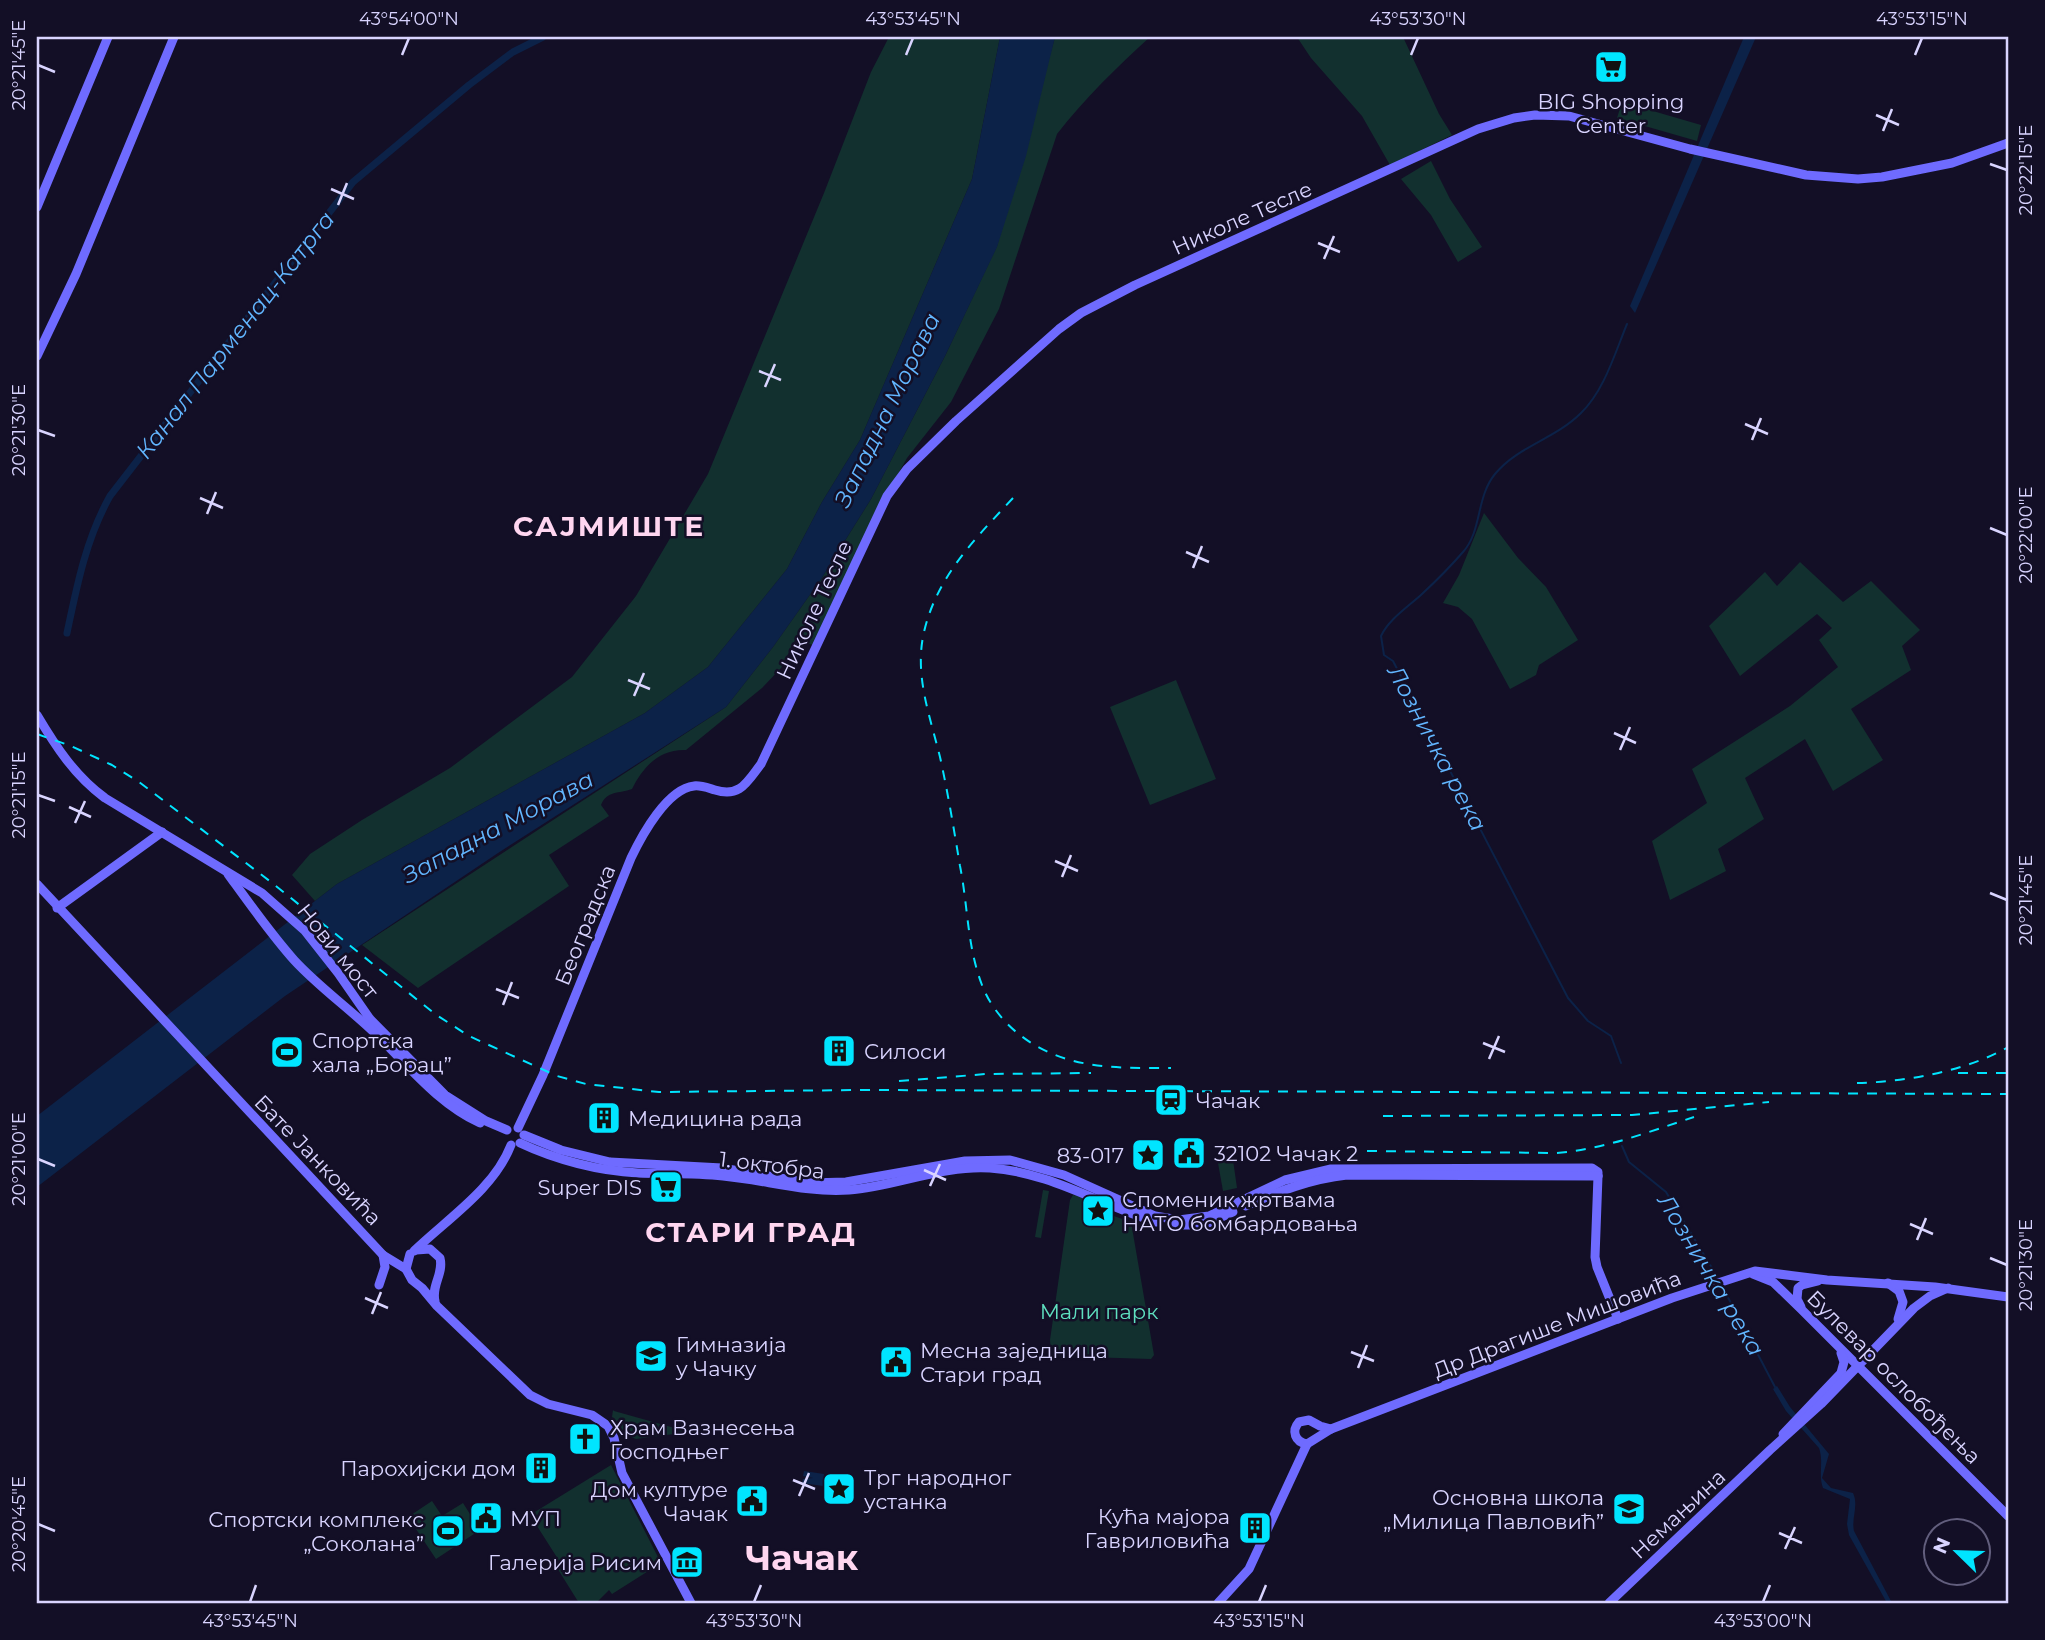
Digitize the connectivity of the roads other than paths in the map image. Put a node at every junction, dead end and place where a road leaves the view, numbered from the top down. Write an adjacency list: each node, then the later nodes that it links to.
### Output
1 (108, 37): 4 (main road)
2 (174, 37): 5 (main road)
3 (2008, 143): 7 (main road, Николе Тесле)
4 (37, 207)
5 (37, 356)
6 (37, 715): 8 (main road)
7 (727, 794): 14 (main road, Београдска)
8 (162, 832): 10 (main road); 11 (main road)
9 (37, 884): 11 (main road, Бате Јанковића)
10 (241, 885): 12 (main road, Нови мост); 12 (main road, Нови мост)
11 (57, 908): 16 (main road, Бате Јанковића)
12 (368, 1022): 13 (main road)
13 (506, 1133): 14 (main road); 14 (main road)
14 (518, 1138): 15 (main road); 30 (main road, 1. октобра)
15 (436, 1232): 17 (main road); 18 (main road)
16 (381, 1252): 18 (main road, Бате Јанковића); 19 (main road, Бате Јанковића); 25 (main road)
17 (434, 1252): 18 (main road); 21 (main road)
18 (412, 1253): 19 (main road)
19 (406, 1269): 23 (main road)
20 (1748, 1273): 22 (main road, Др Драгише Мишовића); 29 (main road, Булевар ослобођења); 30 (main road, Др Драгише Мишовића)
21 (437, 1279): 23 (main road); 28 (main road)
22 (1825, 1279): 24 (main road, Др Драгише Мишовића); 29 (main road)
23 (417, 1283): 28 (main road)
24 (1888, 1283): 26 (main road, Др Драгише Мишовића); 31 (main road)
25 (379, 1285)
26 (1948, 1288): 27 (main road, Др Драгише Мишовића); 31 (main road, Немањина)
27 (2008, 1297)
28 (437, 1306): 43 (main road)
29 (1801, 1309): 33 (main road, Булевар ослобођења)
30 (1618, 1319): 38 (main road, Др Драгише Мишовића)
31 (1894, 1326): 32 (main road, Немањина)
32 (1872, 1349): 33 (main road); 34 (main road, Немањина); 36 (main road)
33 (1842, 1351): 34 (main road, Булевар ослобођења); 41 (main road, Немањина)
34 (1856, 1366): 35 (main road, Немањина); 36 (main road, Булевар ослобођења)
35 (1844, 1381): 36 (main road); 41 (main road, Немањина)
36 (1873, 1382): 42 (main road, Булевар ослобођења)
37 (1316, 1424): 38 (main road); 39 (main road); 40 (main road)
38 (1331, 1429): 39 (main road, Др Драгише Мишовића)
39 (1317, 1439): 40 (main road)
40 (1307, 1444): 44 (main road)
41 (1770, 1450): 45 (main road, Немањина)
42 (2008, 1516)
43 (691, 1603)
44 (1217, 1603)
45 (1609, 1603)

